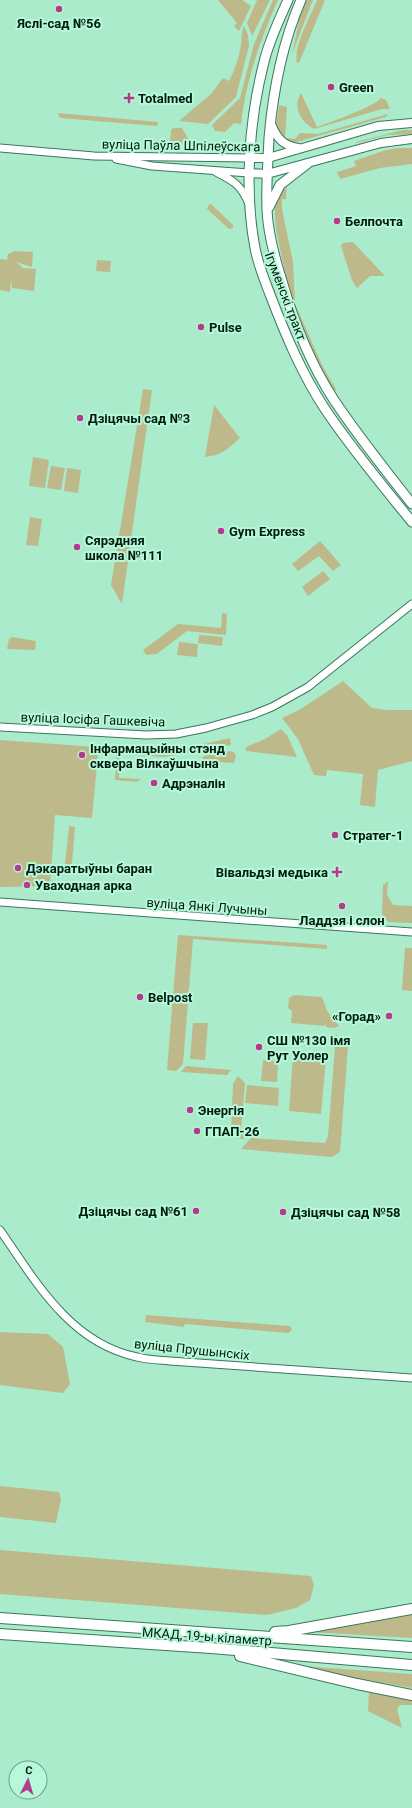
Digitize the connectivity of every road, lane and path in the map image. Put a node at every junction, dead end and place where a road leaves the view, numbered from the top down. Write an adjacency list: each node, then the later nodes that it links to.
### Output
1 (288, 0): 9 (main road, Ігуменскі тракт)
2 (301, 0): 4 (main road, Ігуменскі тракт)
3 (412, 123): 7 (main road, вуліца Паўла Шпілеўскага)
4 (270, 124): 7 (main road); 10 (main road, Ігуменскі тракт)
5 (412, 139): 11 (main road, вуліца Паўла Шпілеўскага)
6 (0, 148): 8 (street, вуліца Паўла Шпілеўскага)
7 (301, 148): 10 (main road, вуліца Паўла Шпілеўскага)
8 (94, 156): 9 (street, вуліца Паўла Шпілеўскага); 12 (street, вуліца Паўла Шпілеўскага)
9 (250, 158): 10 (main road, вуліца Паўла Шпілеўскага); 13 (main road, Ігуменскі тракт)
10 (268, 158): 14 (main road, Ігуменскі тракт)
11 (307, 164): 14 (main road, вуліца Паўла Шпілеўскага); 16 (main road)
12 (211, 169): 13 (street, вуліца Паўла Шпілеўскага); 15 (street)
13 (249, 173): 14 (main road, вуліца Паўла Шпілеўскага); 15 (main road, Ігуменскі тракт)
14 (267, 174): 16 (main road, Ігуменскі тракт)
15 (250, 208): 18 (main road, Ігуменскі тракт)
16 (267, 212): 17 (main road, Ігуменскі тракт)
17 (412, 504)
18 (412, 522)
19 (412, 604): 20 (street, вуліца Іосіфа Гашкевіча)
20 (0, 727)
21 (0, 902): 22 (street, вуліца Янкі Лучыны)
22 (412, 932)
23 (0, 1230): 24 (street, вуліца Прушынскіх)
24 (412, 1378)
25 (412, 1609): 28 (highway)
26 (0, 1618): 28 (highway, МКАД, 19-ы кіламетр)
27 (0, 1634): 30 (highway, МКАД, 19-ы кіламетр)
28 (239, 1634): 29 (highway, МКАД, 19-ы кіламетр)
29 (412, 1647)
30 (212, 1648): 31 (highway, МКАД, 19-ы кіламетр); 32 (highway)
31 (412, 1665)
32 (412, 1695)

